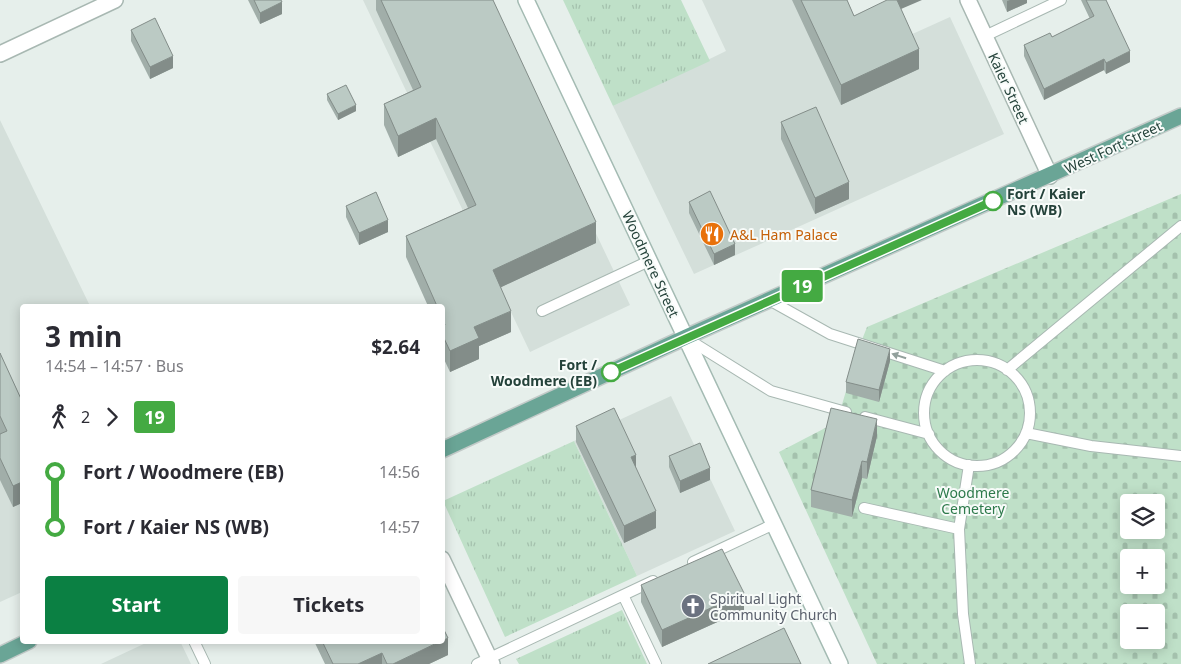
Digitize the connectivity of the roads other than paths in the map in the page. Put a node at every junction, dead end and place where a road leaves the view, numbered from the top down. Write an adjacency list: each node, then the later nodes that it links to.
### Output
1 (115, 0): 6 (street)
2 (526, 0): 10 (street, Woodmere Street)
3 (968, 0): 5 (street, Kaier Street)
4 (1061, 0): 5 (lane)
5 (985, 36): 8 (street, Kaier Street)
6 (0, 54)
7 (1181, 116): 8 (main road, West Fort Street)
8 (1050, 176): 11 (main road, West Fort Street)
9 (1181, 226): 14 (lane)
10 (649, 261): 12 (lane); 13 (street, Woodmere Street)
11 (769, 300): 13 (main road, West Fort Street); 15 (lane, one-way to 11)
12 (542, 311)
13 (686, 337): 17 (lane); 18 (main road, West Fort Street); 22 (street, Woodmere Street)
14 (1007, 370): 15 (lane); 16 (lane)
15 (945, 371): 17 (lane)
16 (1026, 433): 19 (lane); 20 (lane)
17 (929, 434): 20 (lane)
18 (445, 449)
19 (1181, 456)
20 (969, 465): 23 (lane)
21 (864, 508): 23 (lane)
22 (774, 524): 24 (lane); 34 (street, Woodmere Street)
23 (960, 529): 35 (lane)
24 (687, 565)
25 (445, 566): 31 (street)
26 (660, 577): 27 (lane)
27 (623, 595): 31 (lane); 33 (lane)
28 (22, 644): 30 (main road)
29 (195, 644): 32 (lane)
30 (0, 654)
31 (486, 662)
32 (205, 664)
33 (656, 664)
34 (840, 664)
35 (970, 664)

